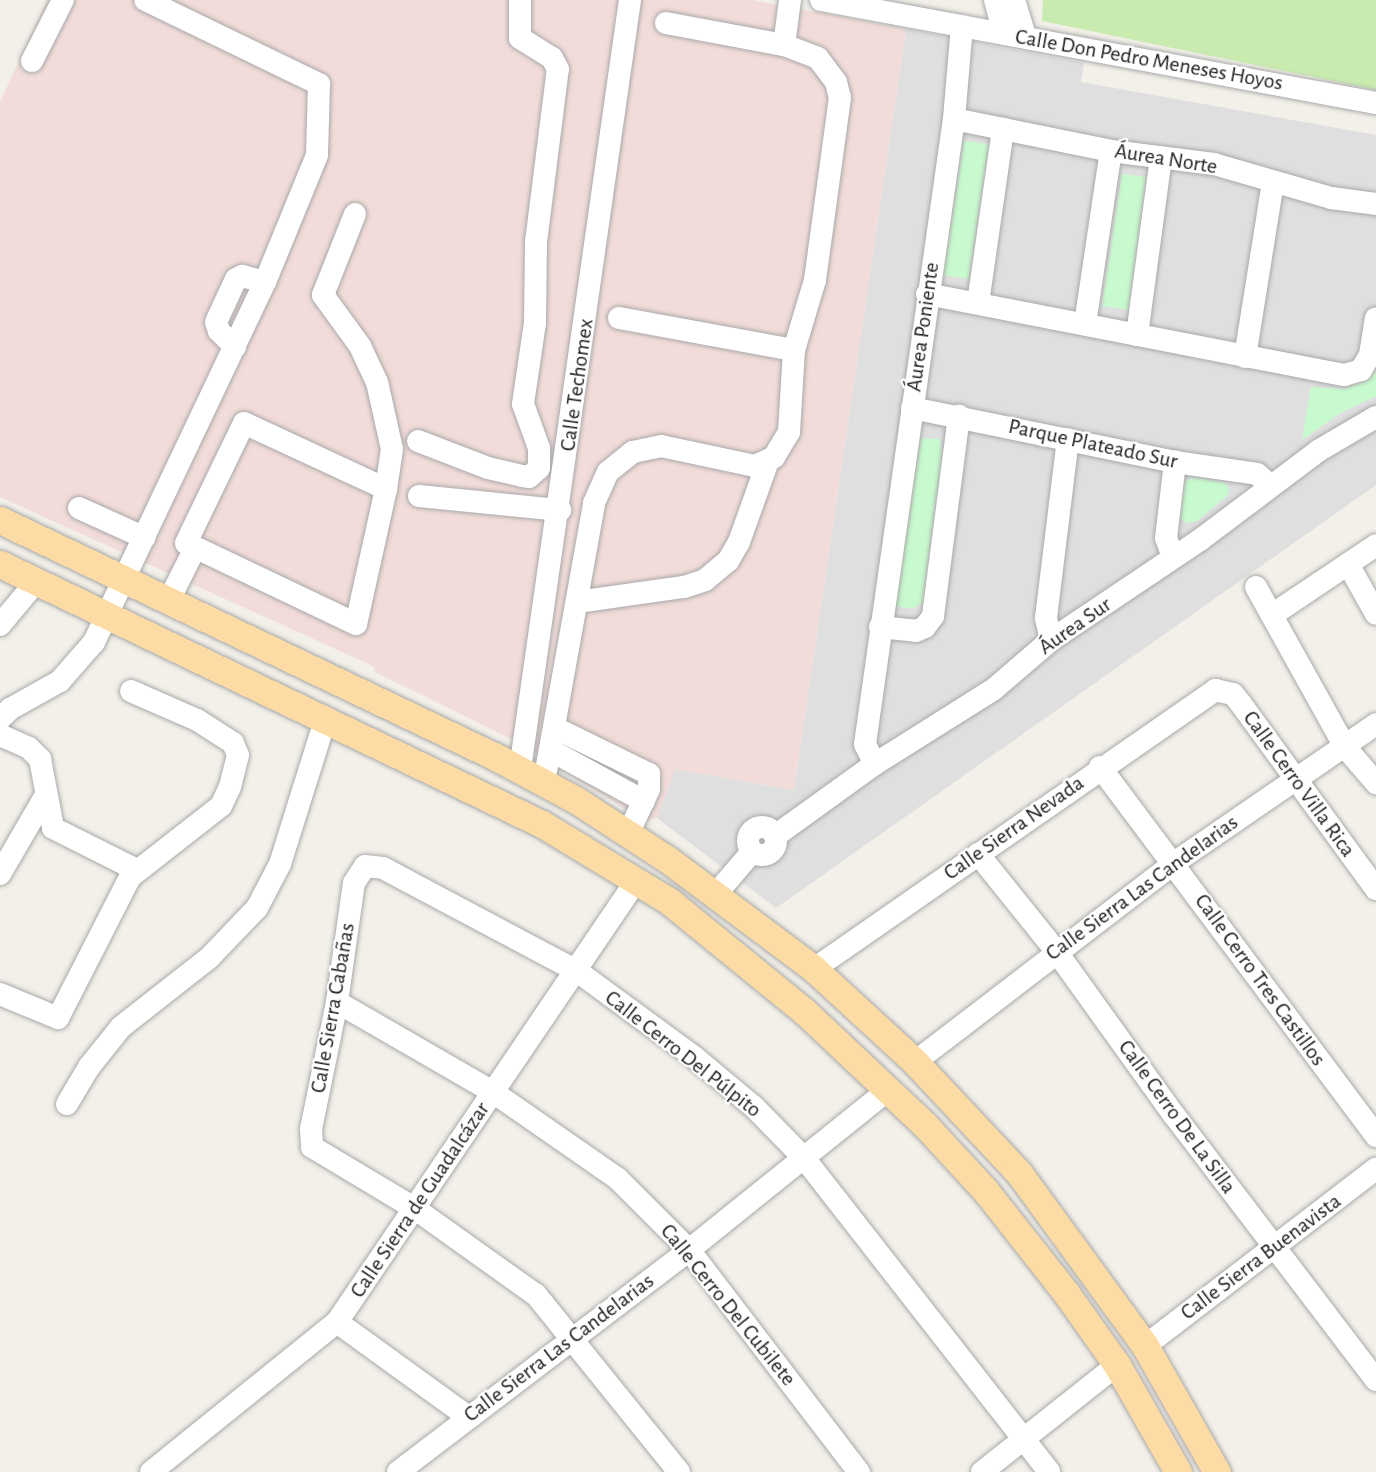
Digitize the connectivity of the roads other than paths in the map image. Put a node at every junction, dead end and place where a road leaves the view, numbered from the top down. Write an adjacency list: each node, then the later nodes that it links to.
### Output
1 (63, 0): 13 (street)
2 (145, 0): 42 (street)
3 (520, 0): 34 (street)
4 (630, 0): 41 (street, Calle Techomex)
5 (790, 0): 12 (street)
6 (821, 0): 10 (street, Calle Don Pedro Meneses Hoyos)
7 (994, 0): 11 (street)
8 (1014, 0): 11 (street)
9 (666, 23): 12 (street)
10 (962, 26): 11 (street, Calle Don Pedro Meneses Hoyos); 15 (street, Áurea Poniente)
11 (1014, 35): 14 (street, Calle Don Pedro Meneses Hoyos)
12 (784, 45): 28 (street)
13 (32, 62)
14 (1376, 103)
15 (954, 119): 16 (street, Áurea Norte); 22 (street, Áurea Poniente)
16 (1003, 129): 17 (street, Áurea Norte); 23 (street)
17 (1111, 151): 18 (street, Áurea Norte); 26 (street)
18 (1161, 158): 19 (street, Áurea Norte); 27 (street)
19 (1273, 183): 20 (street, Áurea Norte); 29 (street)
20 (1376, 204)
21 (355, 214): 38 (street)
22 (927, 294): 23 (street); 30 (street, Áurea Poniente)
23 (978, 303): 26 (street)
24 (619, 318): 28 (street)
25 (1376, 318): 29 (street)
26 (1085, 324): 27 (street)
27 (1137, 335): 29 (street)
28 (794, 350): 36 (street)
29 (1245, 357)
30 (912, 408): 31 (street, Parque Plateado Sur); 59 (street, Áurea Poniente)
31 (959, 416): 33 (street, Parque Plateado Sur); 59 (street)
32 (1376, 417): 37 (street, Áurea Sur)
33 (1068, 439): 35 (street, Parque Plateado Sur); 60 (street)
34 (418, 441)
35 (1175, 462): 37 (street, Parque Plateado Sur); 47 (street)
36 (766, 464): 54 (street); 54 (street)
37 (1270, 485): 47 (street, Áurea Sur)
38 (386, 489): 45 (street); 45 (street)
39 (419, 496): 41 (street)
40 (79, 508): 44 (street)
41 (560, 510): 72 (street, Calle Techomex)
42 (155, 518): 44 (street); 45 (street)
43 (0, 520): 50 (main road)
44 (145, 538): 50 (street)
45 (192, 541): 53 (street)
46 (1376, 545): 49 (street)
47 (1173, 557): 60 (street, Áurea Sur)
48 (0, 564): 51 (main road)
49 (1348, 564): 55 (street); 56 (street)
50 (126, 579): 53 (main road); 57 (street)
51 (36, 582): 57 (main road); 58 (street)
52 (1256, 587): 56 (street)
53 (169, 600): 72 (main road)
54 (577, 602): 66 (street)
55 (1376, 614)
56 (1272, 615): 68 (street)
57 (108, 616): 63 (street); 64 (main road)
58 (0, 625)
59 (880, 627): 70 (street, Áurea Poniente)
60 (1052, 640): 70 (street, Áurea Sur)
61 (1215, 690): 71 (street, Calle Sierra Nevada); 73 (street, Calle Cerro Villa Rica)
62 (131, 691): 82 (street)
63 (0, 719)
64 (326, 720): 84 (main road); 95 (street)
65 (1376, 724): 68 (street, Calle Sierra Las Candelarias)
66 (555, 728): 69 (street); 77 (street)
67 (0, 735): 76 (street)
68 (1345, 747): 73 (street, Calle Sierra Las Candelarias); 75 (street)
69 (550, 750): 74 (street); 77 (street)
70 (875, 764): 86 (street, Áurea Sur)
71 (1100, 768): 79 (street, Calle Sierra Nevada); 80 (street, Calle Cerro Tres Castillos)
72 (520, 769): 74 (main road)
73 (1295, 778): 80 (street, Calle Sierra Las Candelarias); 85 (street, Calle Cerro Villa Rica)
74 (544, 782): 78 (main road)
75 (1376, 783)
76 (46, 795): 82 (street); 83 (street)
77 (644, 801): 78 (street)
78 (628, 834): 86 (main road)
79 (978, 854): 87 (street, Calle Cerro De La Silla); 88 (street, Calle Sierra Nevada)
80 (1174, 863): 87 (street, Calle Sierra Las Candelarias); 96 (street, Calle Cerro Tres Castillos)
81 (361, 869): 89 (street, Calle Cerro Del Púlpito); 91 (street, Calle Sierra Cabañas)
82 (136, 870): 90 (street)
83 (0, 874)
84 (636, 881): 89 (street, Calle Sierra de Guadalcázar); 93 (main road)
85 (1376, 889)
86 (715, 895): 88 (main road)
87 (1056, 951): 92 (street, Calle Sierra Las Candelarias); 100 (street, Calle Cerro De La Silla)
88 (814, 969): 92 (main road)
89 (577, 971): 94 (street, Calle Sierra de Guadalcázar); 97 (street, Calle Cerro Del Púlpito)
90 (0, 994)
91 (337, 1002): 94 (street, Calle Cerro Del Cubilete); 99 (street, Calle Sierra Cabañas)
92 (915, 1062): 104 (main road)
93 (889, 1089): 97 (street, Calle Sierra Las Candelarias); 105 (main road)
94 (493, 1092): 99 (street, Calle Sierra de Guadalcázar); 101 (street, Calle Cerro Del Cubilete)
95 (67, 1104)
96 (1376, 1136)
97 (804, 1158): 101 (street, Calle Sierra Las Candelarias); 108 (street, Calle Cerro Del Púlpito)
98 (1376, 1169): 100 (street, Calle Sierra Buenavista)
99 (414, 1208): 102 (street, Calle Sierra de Guadalcázar); 103 (street)
100 (1274, 1247): 104 (street, Calle Sierra Buenavista); 106 (street, Calle Cerro De La Silla)
101 (689, 1250): 103 (street, Calle Sierra Las Candelarias); 113 (street, Calle Cerro Del Cubilete)
102 (337, 1322): 107 (street); 110 (street, Calle Sierra de Guadalcázar)
103 (572, 1336): 107 (street, Calle Sierra Las Candelarias); 112 (street)
104 (1145, 1346): 116 (main road)
105 (1117, 1365): 108 (street); 109 (main road)
106 (1376, 1380)
107 (468, 1417): 111 (street, Calle Sierra Las Candelarias)
108 (1023, 1439): 114 (street); 115 (street, Calle Cerro Del Púlpito)
109 (1174, 1470)
110 (152, 1472)
111 (398, 1472)
112 (679, 1472)
113 (859, 1472)
114 (982, 1472)
115 (1049, 1472)
116 (1217, 1472)

